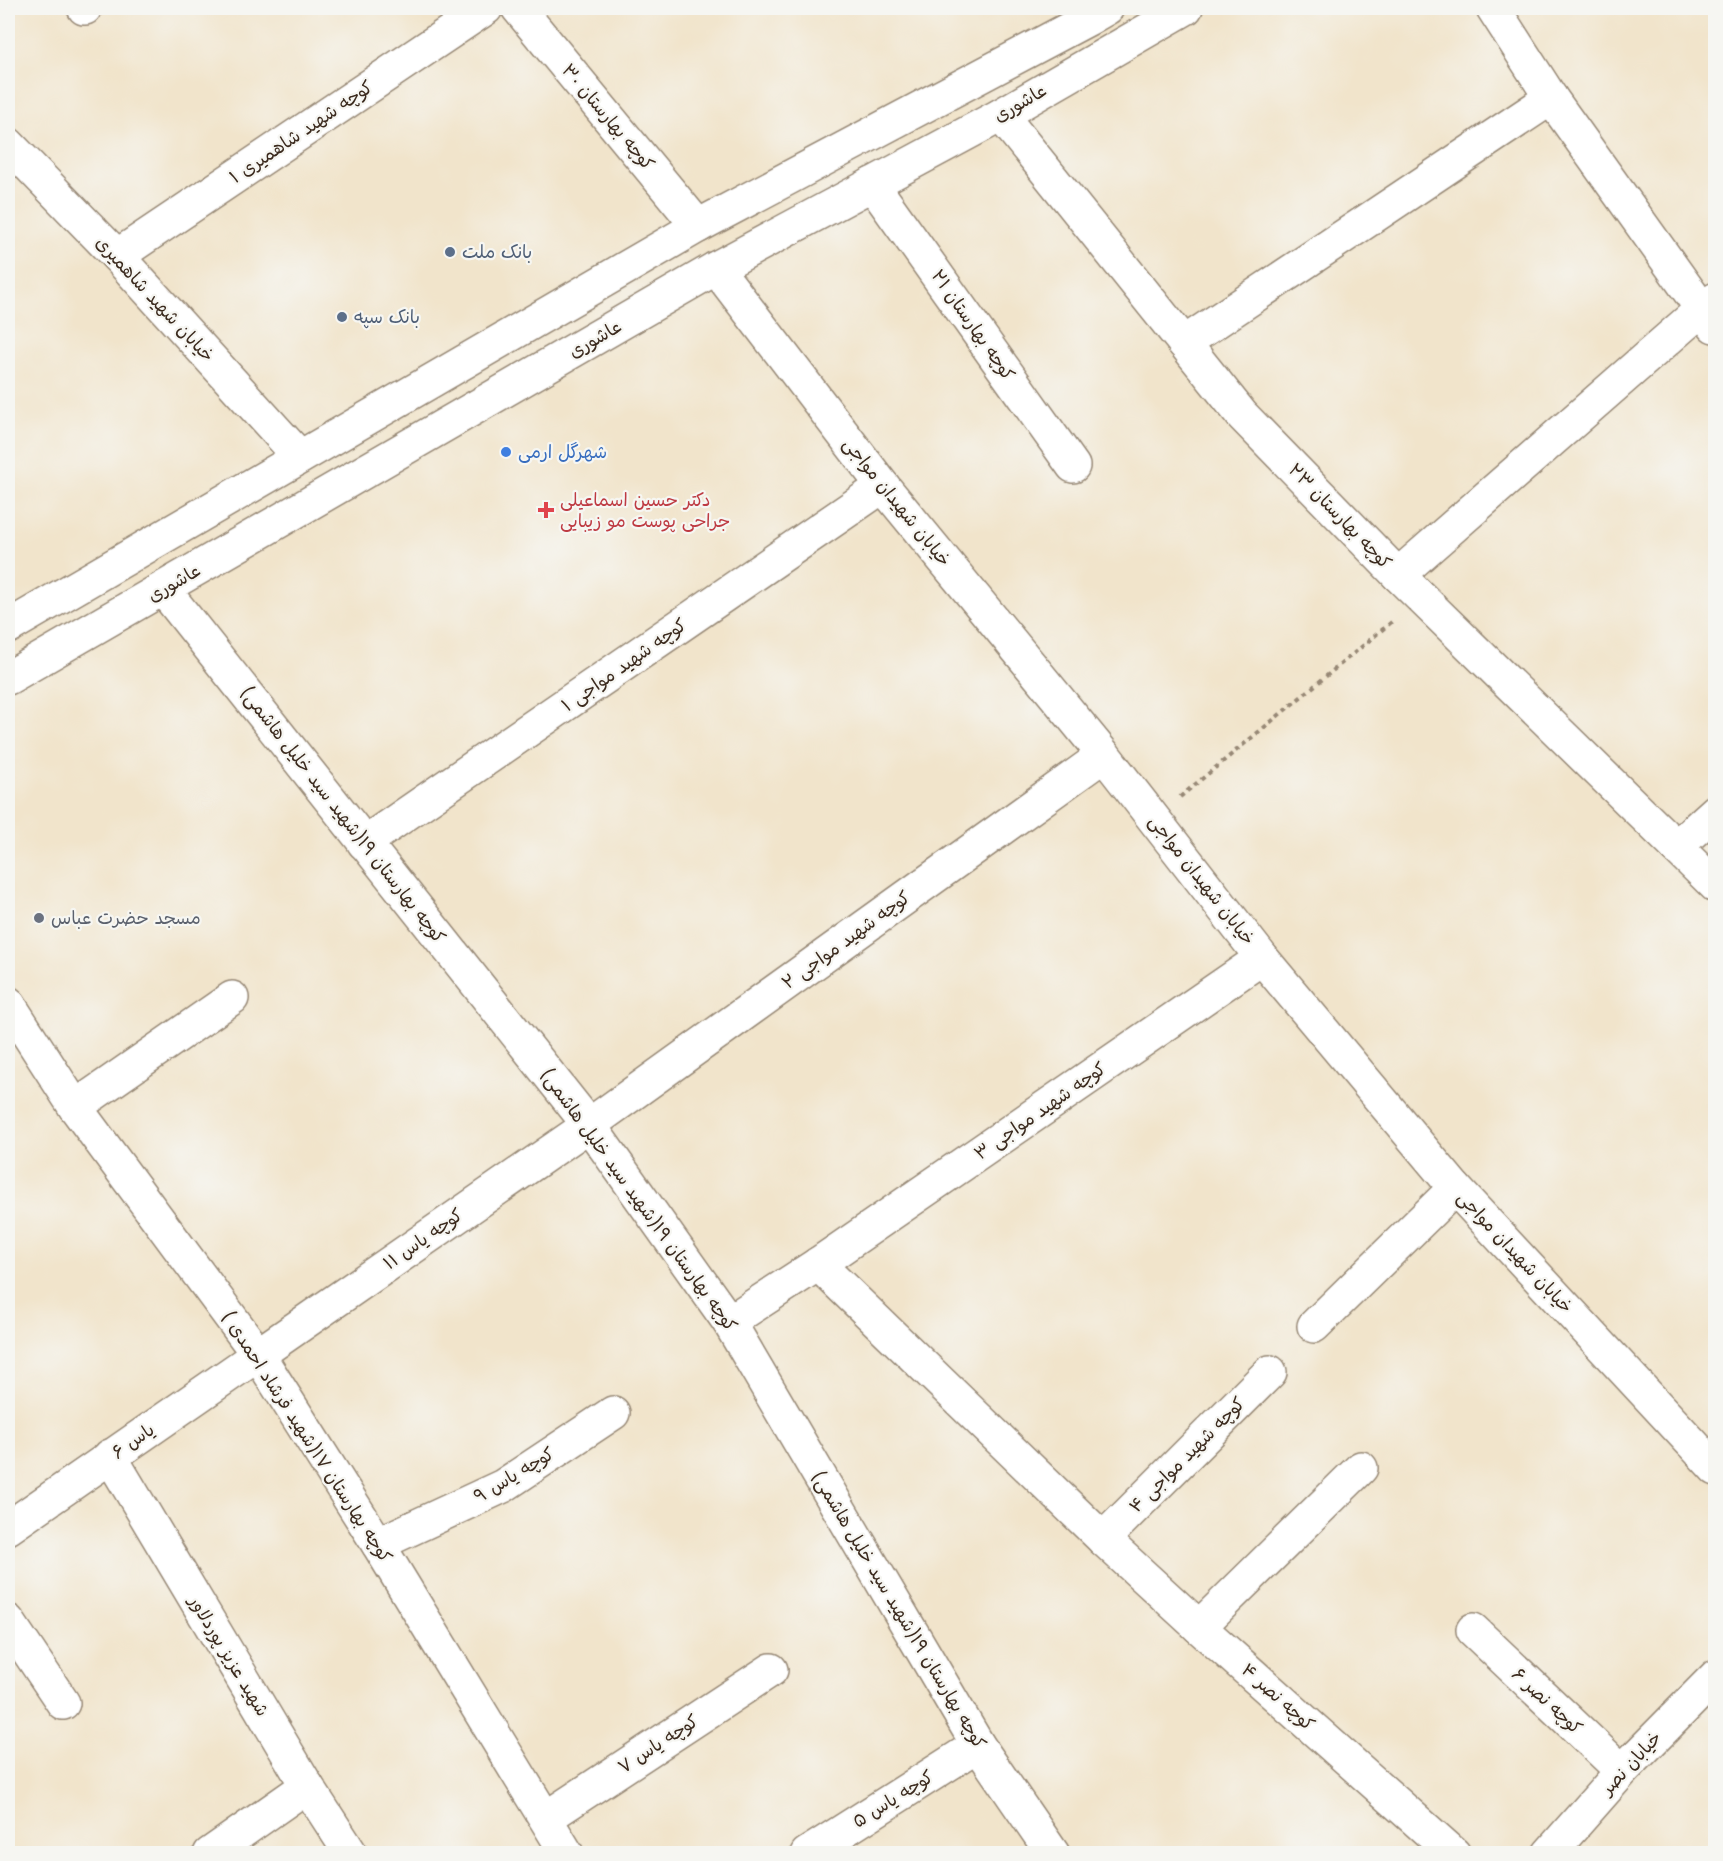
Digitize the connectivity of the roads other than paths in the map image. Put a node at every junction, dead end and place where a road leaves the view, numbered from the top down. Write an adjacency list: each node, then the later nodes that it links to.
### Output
1 (486, 8): 11 (street, کوچه شهید شاهمیری ۱)
2 (518, 8): 10 (street, کوچه بهارستان ۳۰)
3 (1186, 8): 7 (street, عاشوری)
4 (1493, 8): 6 (street)
5 (1092, 11): 10 (street)
6 (1551, 98): 13 (street); 14 (street)
7 (1001, 114): 9 (street, عاشوری); 14 (street, کوچه بهارستان ۲۳)
8 (8, 144): 11 (street, خیابان شهید شاهمیری)
9 (872, 184): 12 (street, عاشوری); 16 (street, کوچه بهارستان ۲۱)
10 (698, 226): 15 (street)
11 (117, 255): 15 (street, خیابان شهید شاهمیری)
12 (716, 268): 17 (street, خیابان شهیدان مواجی); 19 (street, عاشوری)
13 (1711, 312): 18 (street)
14 (1184, 343): 18 (street, کوچه بهارستان ۲۳)
15 (300, 457): 20 (street)
16 (1073, 466)
17 (883, 486): 22 (street, خیابان شهیدان مواجی); 24 (street, کوچه شهید مواجی ۱)
18 (1398, 575): 25 (street, کوچه بهارستان ۲۳)
19 (164, 589): 21 (street, عاشوری); 24 (street, کوچه بهارستان ۱۹(شهید سید خلیل هاشمی))
20 (8, 627)
21 (8, 678)
22 (1104, 755): 27 (street, خیابان شهیدان مواجی); 31 (street, کوچه شهید مواجی ۲)
23 (1716, 811): 25 (street)
24 (364, 843): 31 (street, کوچه بهارستان ۱۹(شهید سید خلیل هاشمی))
25 (1676, 847): 26 (street, کوچه بهارستان ۲۳)
26 (1716, 886)
27 (1262, 958): 32 (street, خیابان شهیدان مواجی); 33 (street, کوچه شهید مواجی ۳)
28 (232, 998): 30 (street)
29 (8, 1003): 30 (street, کوچه بهارستان ۱۷(شهید فرشاد احمدی ))
30 (75, 1107): 36 (street, کوچه بهارستان ۱۷(شهید فرشاد احمدی ))
31 (589, 1125): 34 (street, کوچه بهارستان ۱۹(شهید سید خلیل هاشمی)); 36 (street, کوچه یاس ۱۱)
32 (1455, 1188): 35 (street); 41 (street, خیابان شهیدان مواجی)
33 (818, 1264): 34 (street, کوچه شهید مواجی ۳); 43 (street, کوچه نصر ۴)
34 (729, 1322): 51 (street, کوچه بهارستان ۱۹(شهید سید خلیل هاشمی))
35 (1314, 1326)
36 (257, 1353): 39 (street, یاس ۶); 44 (street, کوچه بهارستان ۱۷(شهید فرشاد احمدی ))
37 (1270, 1372): 43 (street, کوچه شهید مواجی ۴)
38 (613, 1413): 44 (street, کوچه یاس ۹)
39 (110, 1456): 42 (street, یاس ۶); 53 (street, شهید عزیز پوردلاور)
40 (1361, 1468): 46 (street)
41 (1716, 1469)
42 (8, 1528)
43 (1103, 1539): 46 (street, کوچه نصر ۴)
44 (378, 1544): 54 (street, کوچه بهارستان ۱۷(شهید فرشاد احمدی ))
45 (8, 1621): 50 (street)
46 (1199, 1627): 60 (street, کوچه نصر ۴)
47 (1473, 1630): 52 (street, کوچه نصر ۶)
48 (771, 1670): 54 (street, کوچه یاس ۷)
49 (1716, 1676): 52 (street, خیابان نصر)
50 (63, 1703)
51 (978, 1745): 58 (street, کوچه یاس ۵); 59 (street, کوچه بهارستان ۱۹(شهید سید خلیل هاشمی))
52 (1622, 1771): 61 (street, خیابان نصر)
53 (307, 1786): 55 (street); 56 (street, شهید عزیز پوردلاور)
54 (546, 1818): 57 (street, کوچه بهارستان ۱۷(شهید فرشاد احمدی ))
55 (210, 1854)
56 (351, 1854)
57 (567, 1854)
58 (807, 1854)
59 (1053, 1854)
60 (1454, 1854)
61 (1549, 1854)

